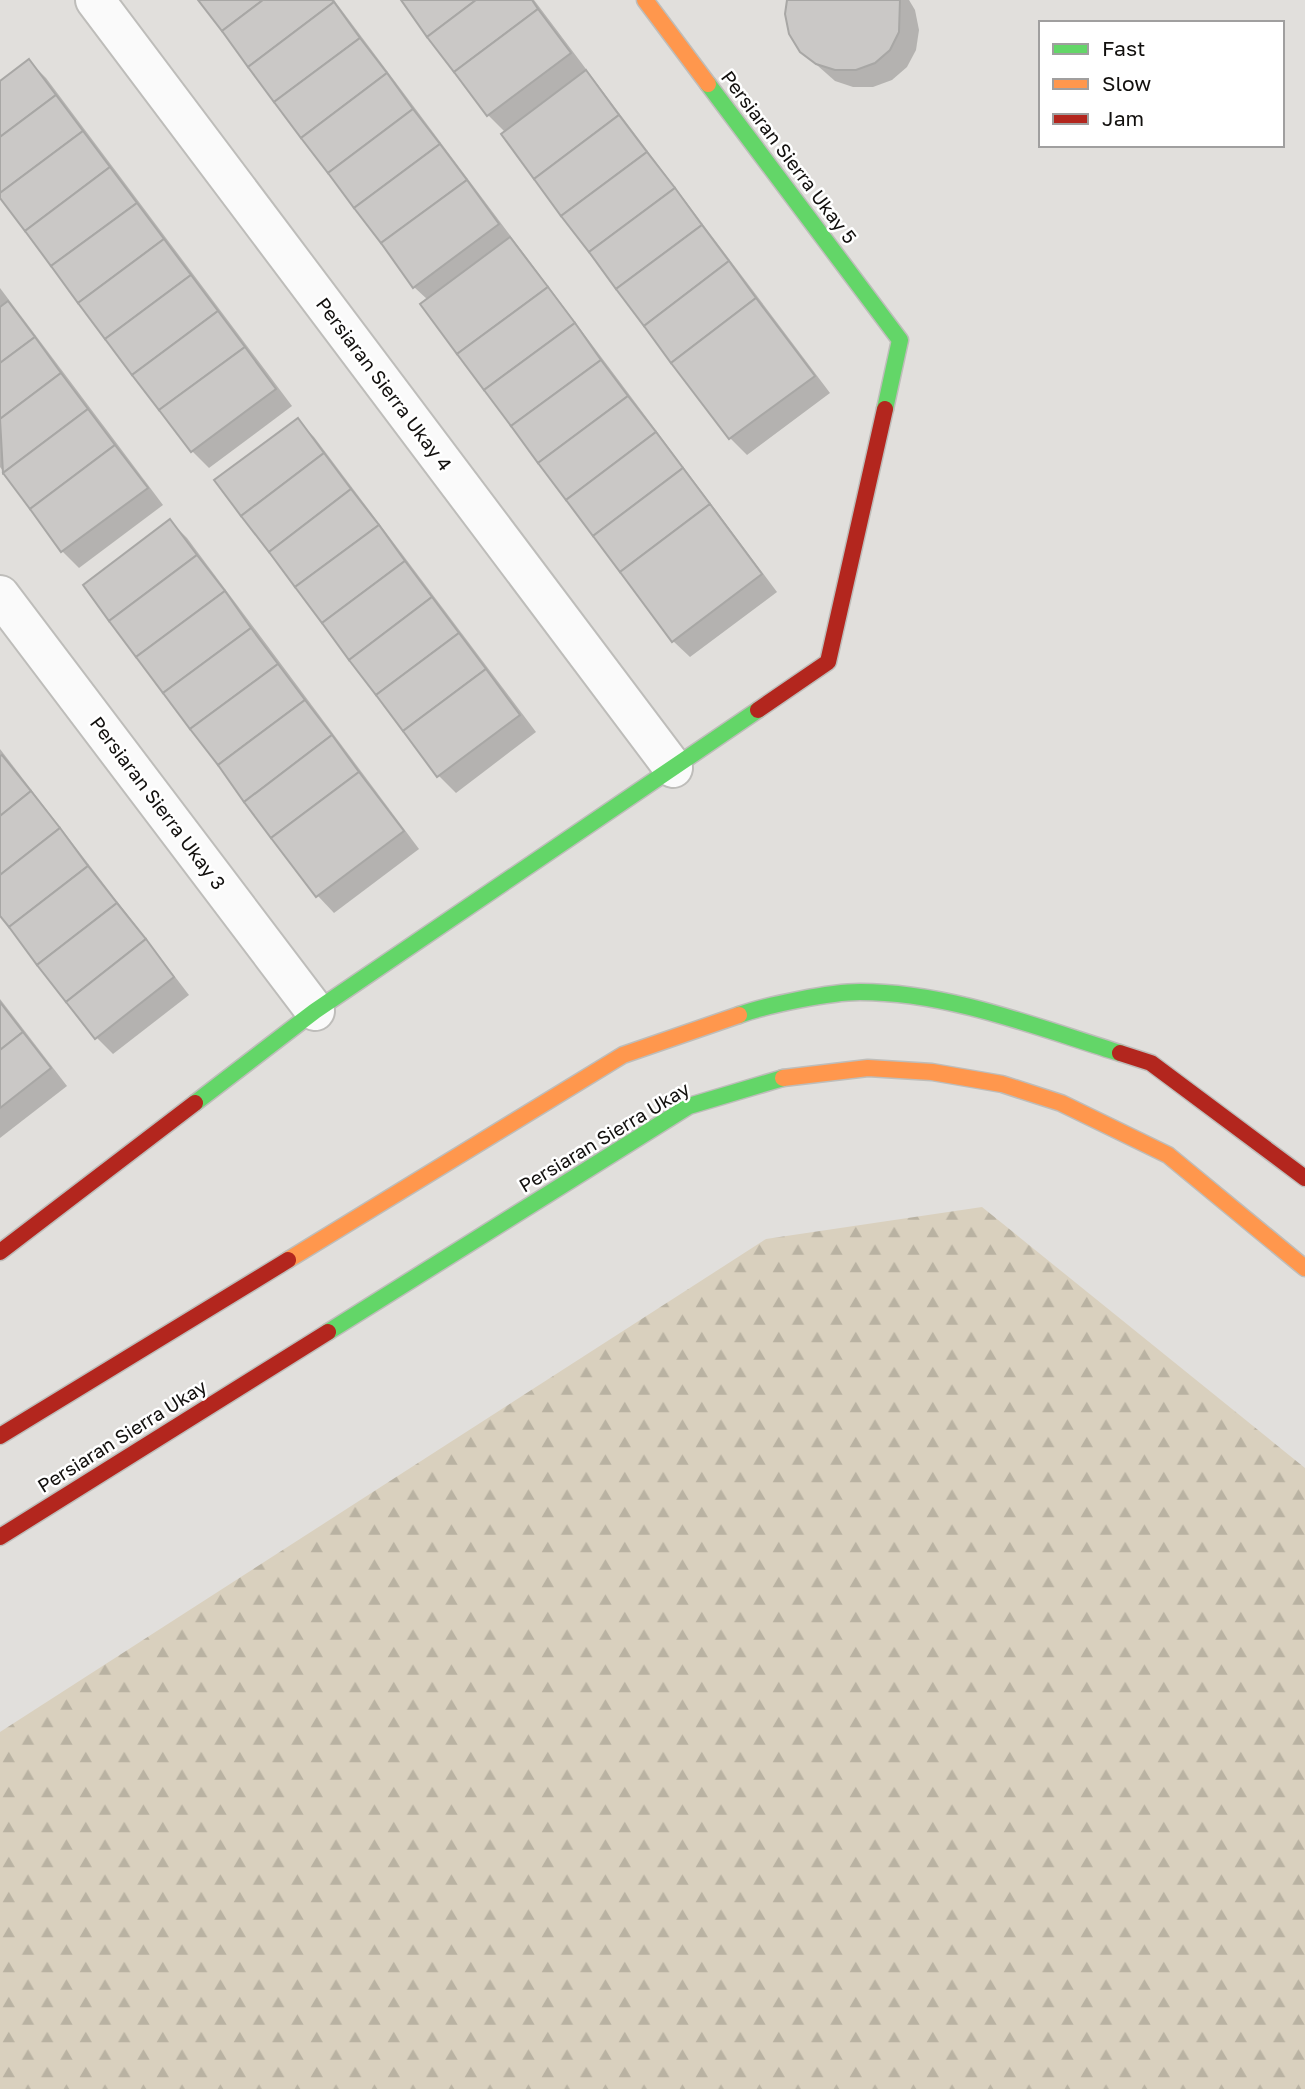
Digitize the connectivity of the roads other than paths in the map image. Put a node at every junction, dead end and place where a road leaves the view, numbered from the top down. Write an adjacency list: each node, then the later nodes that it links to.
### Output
1 (95, 0): 4 (street, Persiaran Sierra Ukay 4)
2 (645, 0): 4 (street, Persiaran Sierra Ukay 5)
3 (0, 595): 5 (street, Persiaran Sierra Ukay 3)
4 (673, 768): 5 (street)
5 (315, 1011): 7 (street)
6 (1305, 1178): 9 (street)
7 (0, 1252)
8 (1305, 1268): 10 (street, Persiaran Sierra Ukay)
9 (0, 1436)
10 (0, 1537)

